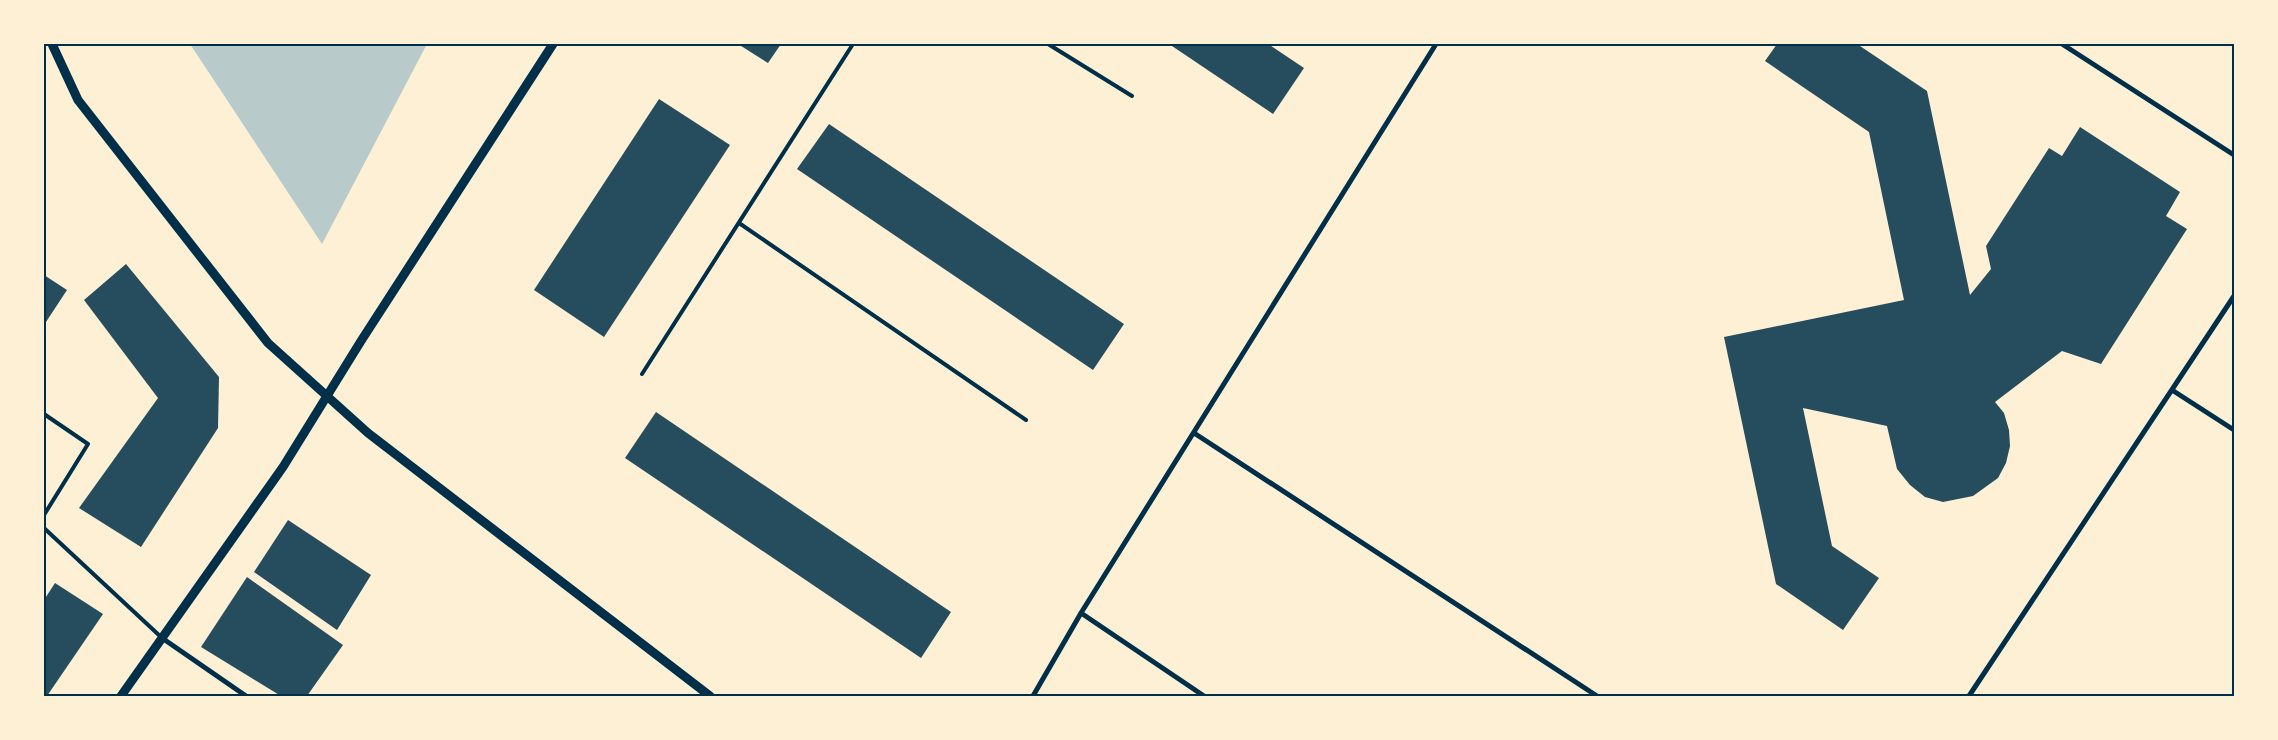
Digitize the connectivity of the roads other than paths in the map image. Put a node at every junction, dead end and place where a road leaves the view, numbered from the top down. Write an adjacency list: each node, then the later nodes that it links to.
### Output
1 (52, 44): 13 (street)
2 (553, 44): 13 (street)
3 (853, 44): 9 (lane)
4 (1048, 44): 7 (lane)
5 (1436, 44): 17 (street)
6 (2062, 44): 8 (street)
7 (1132, 96)
8 (2234, 155)
9 (739, 223): 11 (lane); 15 (lane)
10 (2234, 296): 12 (street)
11 (642, 374)
12 (2172, 390): 16 (street); 28 (street)
13 (326, 397): 21 (street); 24 (street)
14 (44, 414): 18 (lane)
15 (1026, 420)
16 (2234, 430)
17 (1194, 433): 20 (street); 27 (street)
18 (44, 515)
19 (44, 528): 21 (lane)
20 (1081, 613): 25 (street); 26 (street)
21 (161, 637): 22 (street); 23 (street)
22 (121, 696)
23 (246, 696)
24 (710, 696)
25 (1033, 696)
26 (1204, 696)
27 (1597, 696)
28 (1969, 696)

